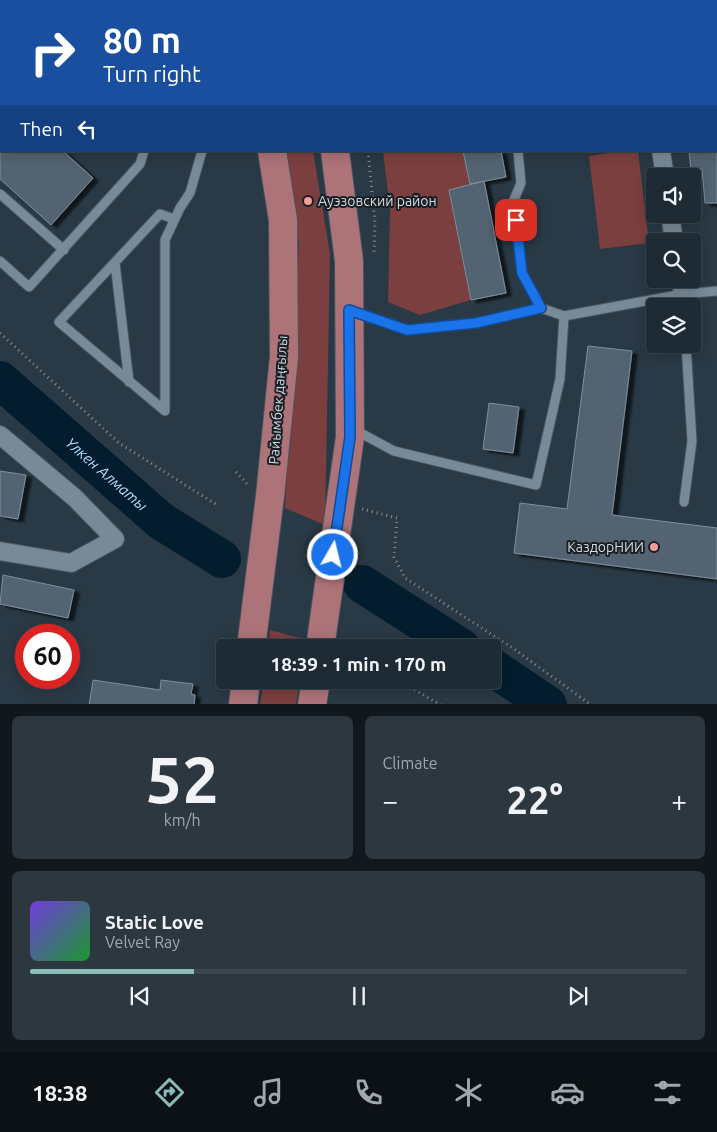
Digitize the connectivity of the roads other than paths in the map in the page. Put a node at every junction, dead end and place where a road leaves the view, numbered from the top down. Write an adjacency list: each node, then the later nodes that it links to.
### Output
1 (144, 152): 10 (lane)
2 (202, 152): 9 (lane)
3 (272, 152): 24 (main road, Райымбек даңғылы)
4 (335, 152): 16 (main road)
5 (518, 152): 15 (lane)
6 (661, 152): 7 (street)
7 (664, 168)
8 (0, 194): 10 (lane)
9 (174, 219): 12 (lane); 19 (lane)
10 (64, 250): 11 (lane)
11 (0, 261)
12 (115, 262): 19 (lane); 19 (lane)
13 (717, 291): 14 (lane)
14 (683, 293): 17 (lane)
15 (541, 308): 16 (lane); 17 (lane)
16 (349, 310): 20 (main road)
17 (564, 316): 20 (lane)
18 (687, 353): 22 (lane)
19 (129, 382)
20 (350, 432): 25 (main road)
21 (0, 435): 23 (street)
22 (684, 502)
23 (0, 551)
24 (252, 639)
25 (321, 639)
26 (245, 689): 28 (main road)
27 (314, 689): 29 (main road)
28 (243, 704)
29 (312, 704)

